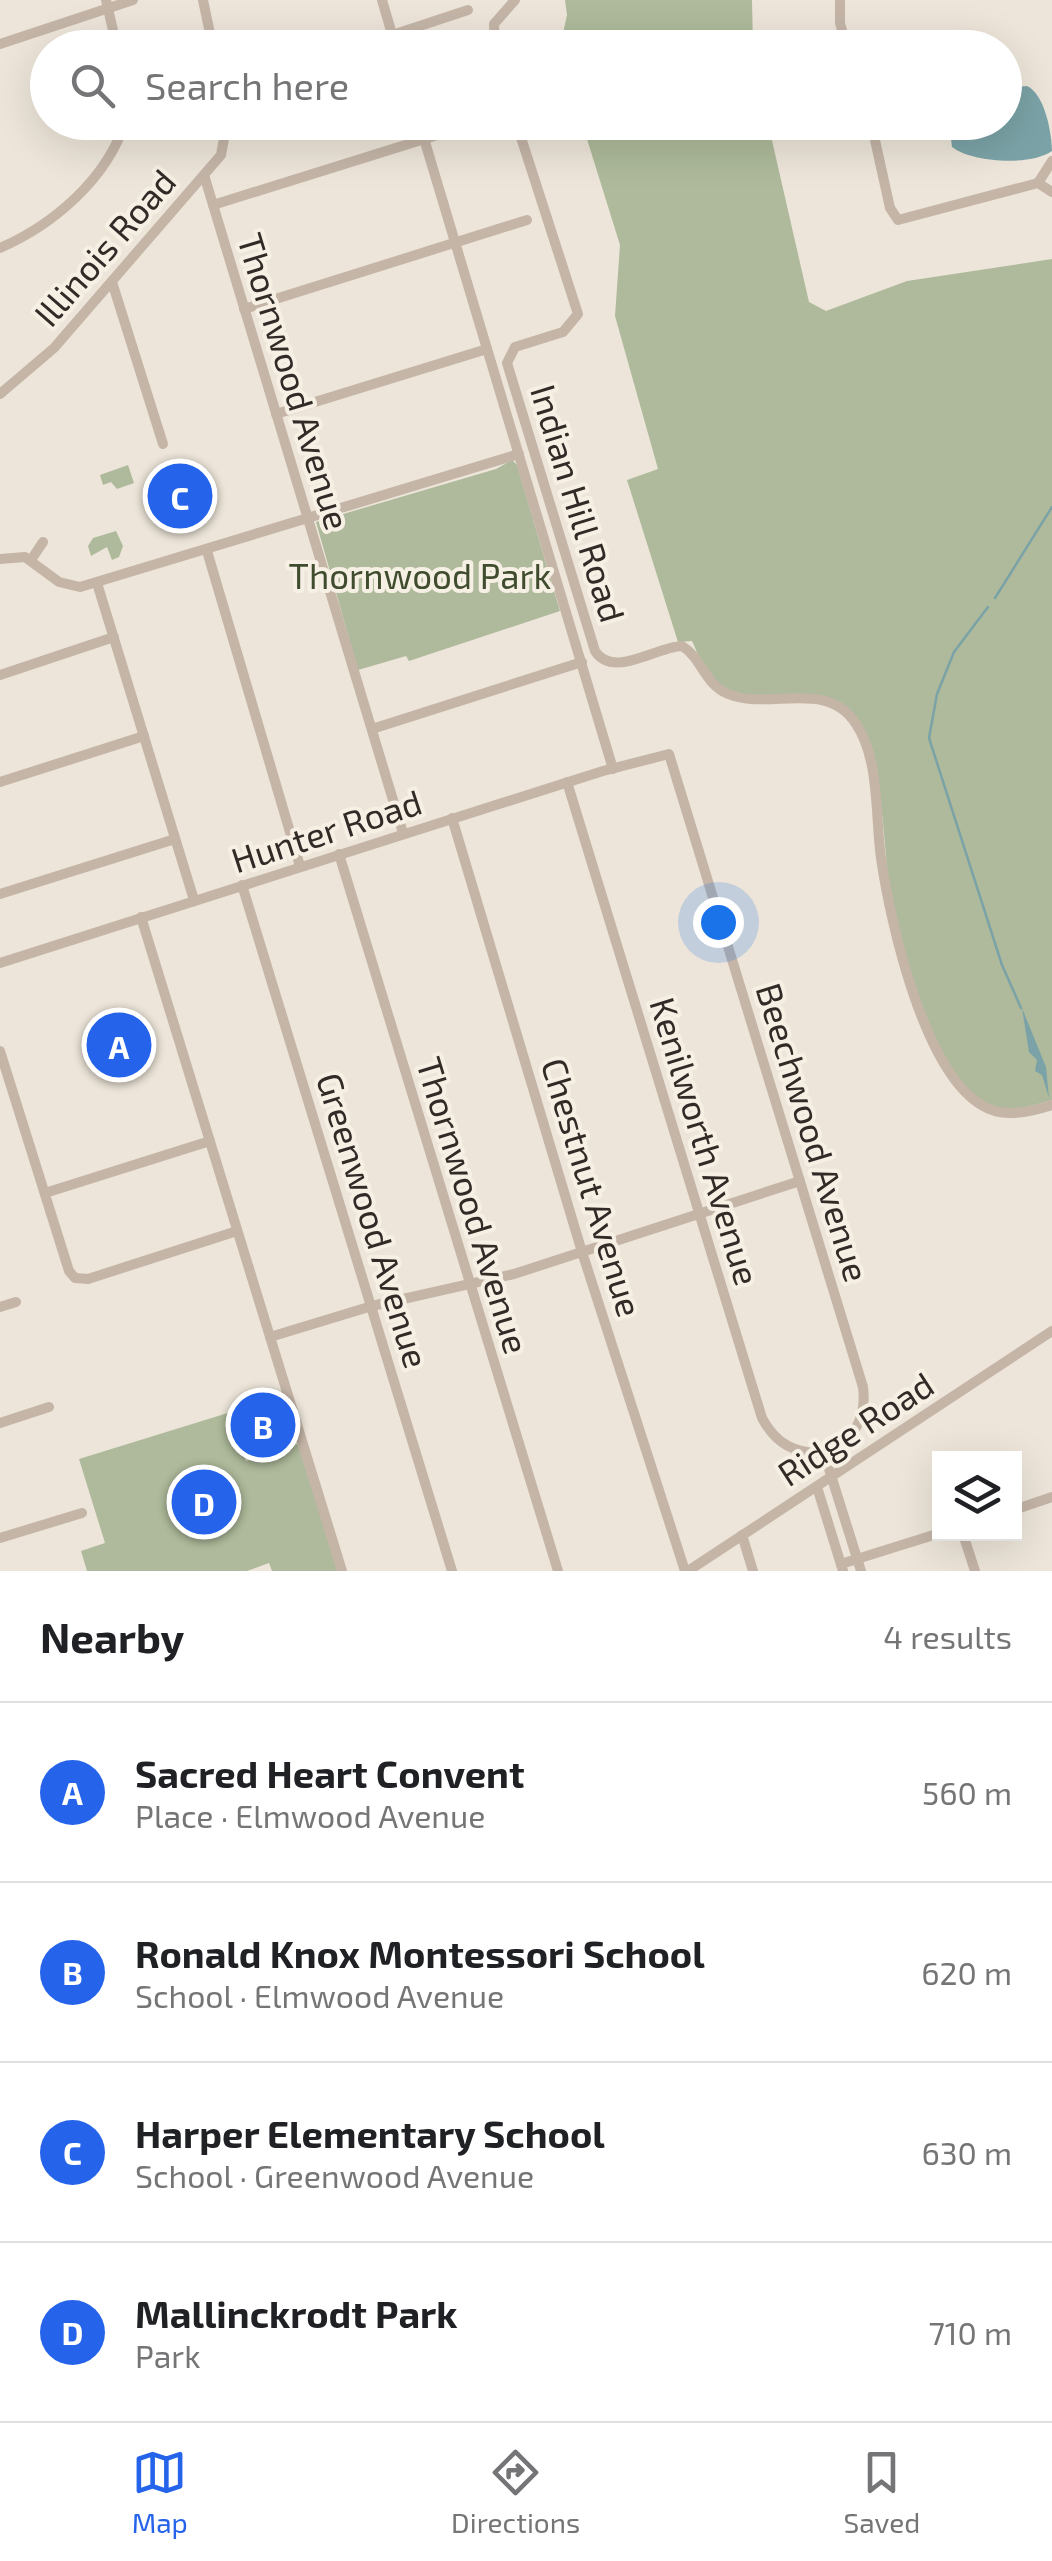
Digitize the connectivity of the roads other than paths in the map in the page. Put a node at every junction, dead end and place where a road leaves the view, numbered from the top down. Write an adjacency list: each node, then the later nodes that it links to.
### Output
1 (133, 0): 6 (street)
2 (203, 0): 10 (street)
3 (382, 0): 11 (street)
4 (514, 0): 13 (street)
5 (840, 0): 14 (street)
6 (107, 4): 8 (street); 9 (street)
7 (468, 10): 12 (street)
8 (37, 30)
9 (113, 30)
10 (209, 30)
11 (391, 30)
12 (407, 30)
13 (494, 30)
14 (842, 30)
15 (30, 33): 16 (street)
16 (0, 44)
17 (117, 140): 29 (street)
18 (226, 140): 23 (street, Illinois Road)
19 (424, 140): 26 (street); 28 (street)
20 (522, 140): 63 (street, Indian Hill Road)
21 (875, 140): 24 (street)
22 (1052, 161): 24 (street)
23 (204, 175): 26 (street, Thornwood Avenue); 30 (street, Illinois Road)
24 (1038, 184): 25 (street)
25 (1052, 192)
26 (213, 205): 31 (street, Thornwood Avenue)
27 (528, 220): 28 (street)
28 (456, 244): 31 (street); 32 (street)
29 (0, 248)
30 (112, 282): 33 (street, Illinois Road); 35 (street)
31 (244, 310): 34 (street, Thornwood Avenue)
32 (487, 348): 34 (street); 36 (street)
33 (0, 394)
34 (276, 414): 37 (street, Thornwood Avenue)
35 (163, 444)
36 (519, 454): 37 (street); 44 (street)
37 (308, 519): 39 (street); 46 (street, Thornwood Avenue)
38 (42, 542): 41 (street)
39 (207, 551): 42 (street); 56 (street)
40 (0, 560): 41 (street)
41 (31, 560): 42 (street)
42 (98, 583): 43 (street)
43 (114, 638): 45 (street); 47 (street)
44 (582, 662): 46 (street); 49 (street)
45 (0, 674)
46 (372, 729): 53 (street, Thornwood Avenue)
47 (144, 736): 50 (street); 54 (street)
48 (669, 754): 49 (street, Hunter Road); 65 (street, Beechwood Avenue)
49 (612, 769): 51 (street, Hunter Road)
50 (0, 782)
51 (567, 782): 52 (street, Hunter Road); 67 (street, Kenilworth Avenue)
52 (452, 818): 53 (street, Hunter Road); 69 (street, Chestnut Avenue)
53 (403, 834): 55 (street, Hunter Road)
54 (175, 838): 58 (street); 59 (street)
55 (339, 854): 56 (street, Hunter Road); 70 (street, Thornwood Avenue)
56 (300, 866): 57 (street, Hunter Road)
57 (242, 885): 59 (street, Hunter Road); 72 (street, Greenwood Avenue)
58 (0, 894)
59 (194, 900): 60 (street, Hunter Road)
60 (142, 917): 61 (street, Hunter Road); 64 (street)
61 (0, 963)
62 (0, 1051): 66 (street)
63 (1052, 1105)
64 (210, 1141): 66 (street); 68 (street)
65 (800, 1181): 67 (street); 78 (street, Beechwood Avenue)
66 (45, 1193): 68 (street)
67 (700, 1214): 69 (street); 78 (street, Kenilworth Avenue)
68 (238, 1231): 75 (street)
69 (582, 1252): 70 (street); 93 (street, Chestnut Avenue)
70 (468, 1284): 72 (street); 92 (street, Thornwood Avenue)
71 (16, 1302): 73 (street)
72 (372, 1306): 75 (street); 91 (street, Greenwood Avenue)
73 (0, 1307)
74 (1052, 1331): 79 (street, Ridge Road)
75 (270, 1338): 90 (street)
76 (49, 1408): 77 (street)
77 (0, 1423)
78 (824, 1453): 79 (street)
79 (831, 1477): 80 (street, Ridge Road); 88 (street)
80 (817, 1487): 84 (street, Ridge Road); 89 (street)
81 (1052, 1498): 82 (street)
82 (1022, 1507)
83 (82, 1513): 86 (street)
84 (742, 1535): 93 (street, Ridge Road); 94 (street)
85 (932, 1537): 88 (street)
86 (0, 1538)
87 (965, 1541): 95 (street)
88 (859, 1565): 89 (street)
89 (842, 1568)
90 (342, 1571)
91 (452, 1571)
92 (558, 1571)
93 (686, 1571)
94 (754, 1571)
95 (974, 1571)

